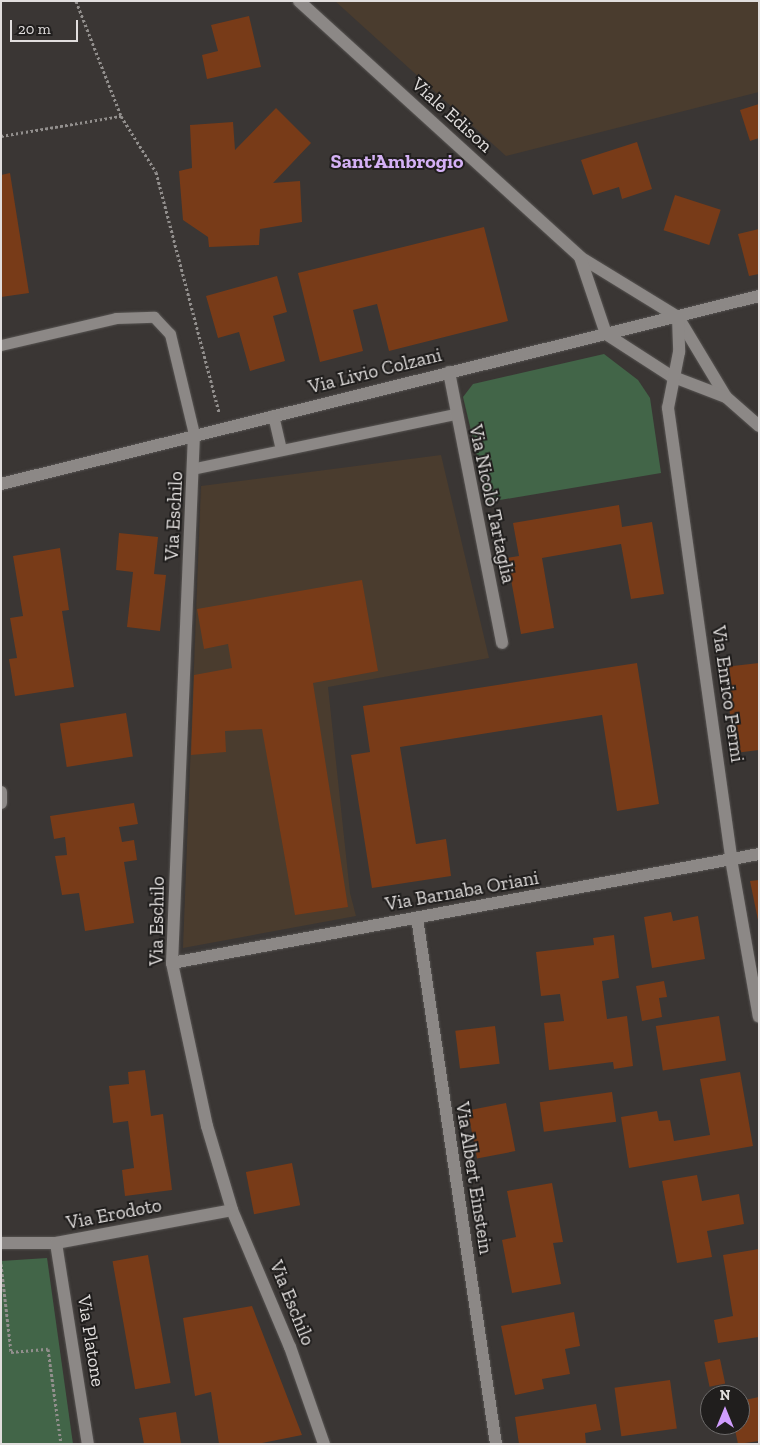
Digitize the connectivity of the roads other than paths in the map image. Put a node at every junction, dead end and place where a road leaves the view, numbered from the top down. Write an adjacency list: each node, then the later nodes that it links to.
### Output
1 (299, 1): 2 (street, Viale Edison)
2 (580, 257): 4 (street); 5 (street)
3 (759, 296): 4 (street, Via Livio Colzani)
4 (678, 316): 5 (street, Via Livio Colzani); 8 (street, Via Enrico Fermi); 9 (street)
5 (606, 334): 7 (street, Via Livio Colzani); 8 (street)
6 (1, 345): 13 (lane)
7 (449, 372): 10 (street, Via Nicolò Tartaglia); 11 (street, Via Livio Colzani)
8 (671, 376): 9 (street); 21 (street, Via Enrico Fermi)
9 (726, 397): 12 (street)
10 (455, 414): 14 (lane); 17 (street, Via Nicolò Tartaglia)
11 (274, 415): 13 (street, Via Livio Colzani); 14 (lane)
12 (759, 426)
13 (194, 434): 15 (street, Via Eschilo); 16 (street, Via Livio Colzani)
14 (281, 449): 15 (lane)
15 (196, 468): 23 (street, Via Eschilo)
16 (1, 484)
17 (502, 643)
18 (1, 792): 19 (street)
19 (1, 802)
20 (759, 854): 21 (street, Via Barnaba Oriani)
21 (731, 860): 22 (street, Via Barnaba Oriani); 24 (street, Via Enrico Fermi)
22 (417, 918): 23 (street, Via Barnaba Oriani); 30 (street, Via Albert Einstein)
23 (172, 963): 25 (street, Via Eschilo)
24 (759, 1017)
25 (232, 1210): 27 (street, Via Erodoto); 29 (street, Via Eschilo)
26 (1, 1243): 27 (street, Via Erodoto)
27 (56, 1243): 28 (street, Via Platone)
28 (88, 1444)
29 (324, 1444)
30 (496, 1444)

